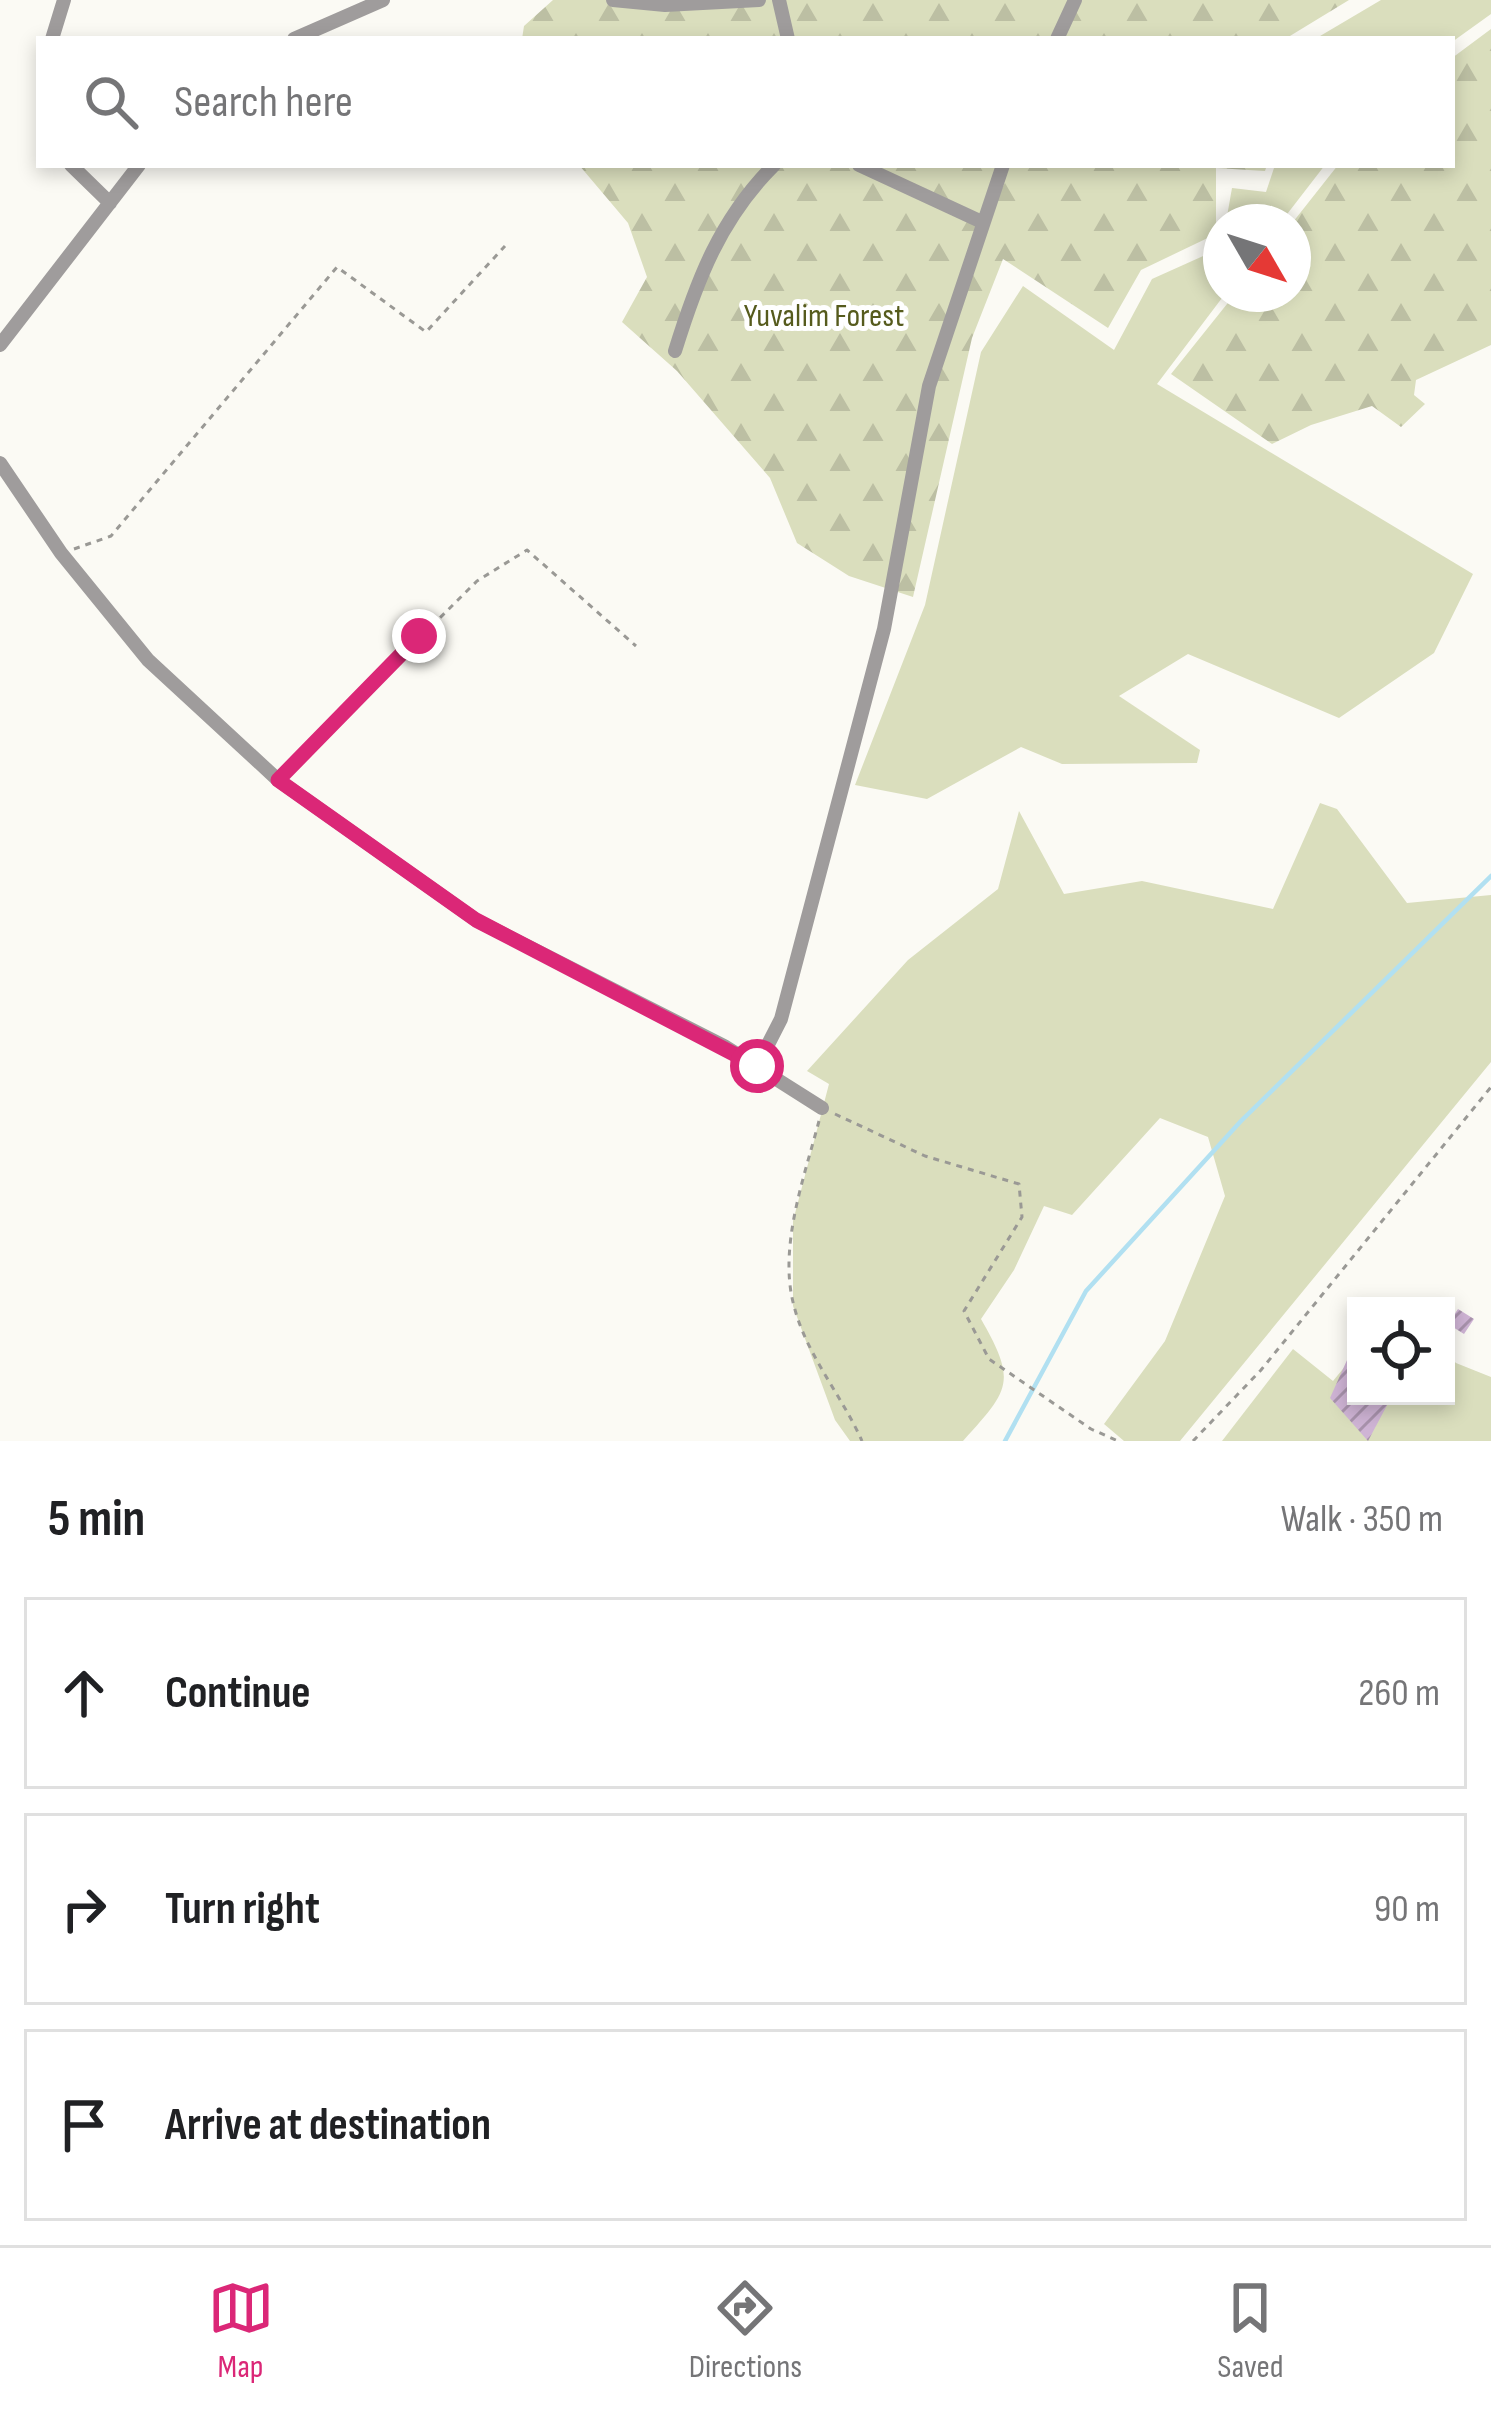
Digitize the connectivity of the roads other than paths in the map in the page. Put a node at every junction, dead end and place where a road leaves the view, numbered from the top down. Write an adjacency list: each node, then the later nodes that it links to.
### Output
1 (64, 0): 7 (street)
2 (383, 0): 8 (street)
3 (613, 0): 4 (street)
4 (758, 0)
5 (779, 0): 9 (street)
6 (1075, 0): 10 (street)
7 (53, 36)
8 (301, 36)
9 (787, 36)
10 (1058, 36)
11 (74, 168): 16 (street)
12 (137, 168): 16 (street)
13 (770, 168): 19 (street)
14 (866, 168): 17 (street)
15 (1002, 168): 17 (street)
16 (110, 203): 18 (street)
17 (982, 221): 21 (street)
18 (0, 345)
19 (676, 351)
20 (0, 463): 21 (street)
21 (757, 1066): 22 (street)
22 (822, 1108)

